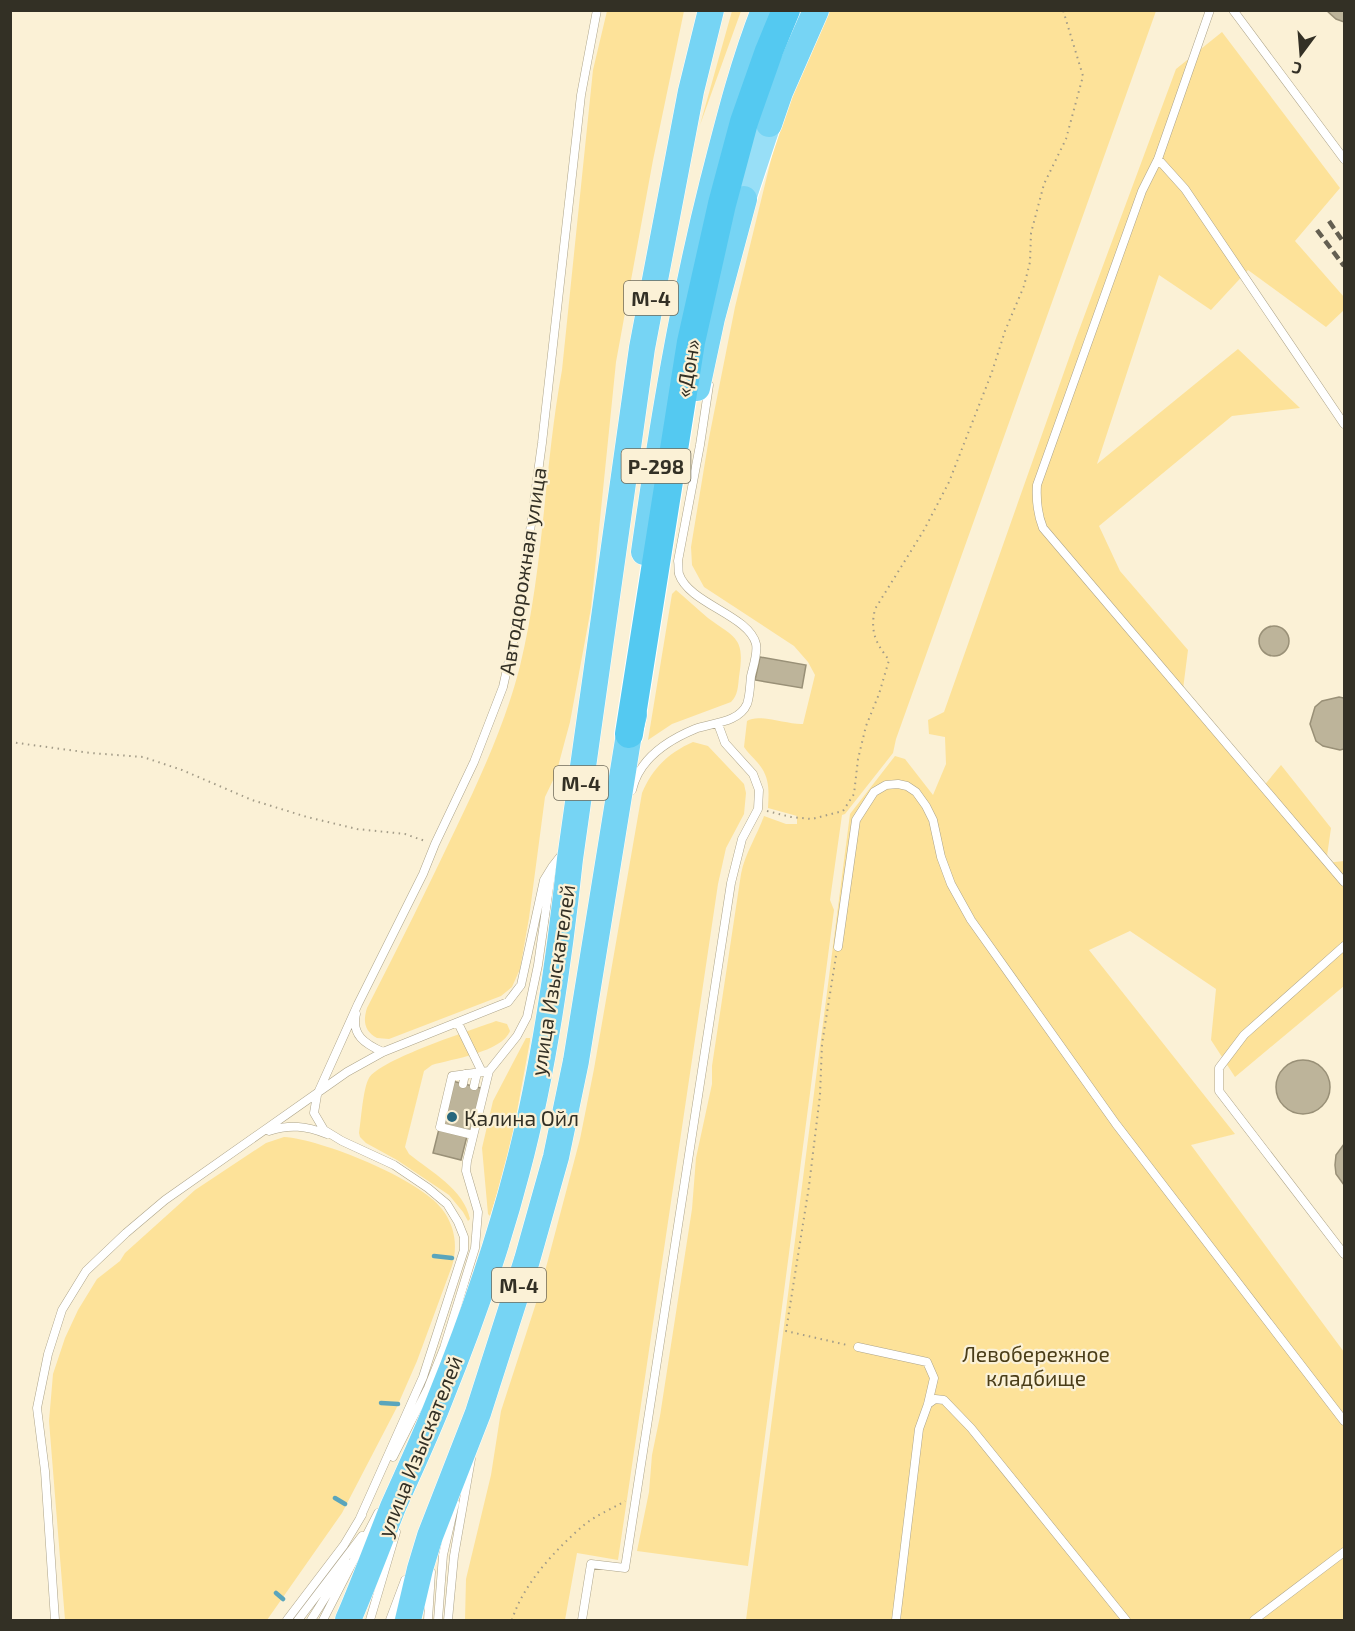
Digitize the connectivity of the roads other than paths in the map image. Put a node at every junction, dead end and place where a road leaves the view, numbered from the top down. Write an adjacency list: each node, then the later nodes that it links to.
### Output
1 (597, 10): 28 (lane, Автодорожная улица)
2 (711, 10): 17 (highway, М-4)
3 (753, 10): 17 (highway, Р-298)
4 (764, 10): 19 (highway, Р-298)
5 (786, 10): 19 (highway, «Дон» / М-4)
6 (816, 10): 9 (highway)
7 (1210, 10): 10 (lane)
8 (1233, 10): 11 (lane)
9 (770, 124): 12 (main road)
10 (1158, 159): 16 (lane); 24 (lane)
11 (1344, 159)
12 (744, 199): 13 (highway)
13 (712, 318): 14 (lane); 19 (highway)
14 (712, 364)
15 (711, 375): 18 (lane)
16 (1344, 424)
17 (608, 597): 21 (highway, улица Изыскателей / М-4)
18 (718, 724): 20 (lane); 65 (lane)
19 (629, 734): 25 (highway, улица Изыскателей / М-4)
20 (629, 802)
21 (573, 840): 22 (lane); 41 (highway, улица Изыскателей / М-4)
22 (552, 867): 29 (lane); 31 (lane)
23 (615, 874): 25 (lane)
24 (1344, 882)
25 (601, 914): 43 (highway, улица Изыскателей / М-4)
26 (1344, 946): 39 (lane)
27 (838, 947): 44 (lane)
28 (358, 1004): 30 (lane); 35 (lane, Автодорожная улица)
29 (459, 1023): 30 (lane); 31 (lane)
30 (383, 1052): 35 (lane)
31 (483, 1072): 32 (lane); 34 (lane); 36 (lane)
32 (465, 1074): 33 (lane); 36 (lane)
33 (463, 1084)
34 (474, 1086)
35 (316, 1095): 37 (lane); 38 (lane)
36 (473, 1135): 47 (lane)
37 (342, 1140): 38 (lane); 47 (lane)
38 (249, 1142): 53 (lane)
39 (1344, 1254)
40 (858, 1347): 42 (lane)
41 (441, 1398): 46 (highway, улица Изыскателей / М-4); 52 (lane)
42 (928, 1404): 66 (lane); 67 (lane)
43 (478, 1413): 45 (highway, улица Изыскателей / М-4); 49 (lane); 63 (lane); 64 (lane)
44 (1344, 1421)
45 (448, 1493): 50 (lane); 62 (highway, улица Изыскателей / М-4)
46 (388, 1509): 51 (lane); 52 (highway, улица Изыскателей / М-4); 55 (lane); 56 (lane); 57 (lane); 58 (lane)
47 (360, 1518): 54 (lane)
48 (1344, 1552): 68 (lane)
49 (414, 1556)
50 (432, 1556): 61 (lane); 62 (lane)
51 (351, 1590)
52 (355, 1615)
53 (55, 1620)
54 (287, 1620)
55 (298, 1620)
56 (310, 1620)
57 (323, 1620)
58 (370, 1620)
59 (390, 1620): 60 (lane)
60 (398, 1620)
61 (417, 1620)
62 (423, 1620)
63 (439, 1620)
64 (448, 1620)
65 (582, 1620)
66 (896, 1620)
67 (1126, 1620)
68 (1254, 1620)

